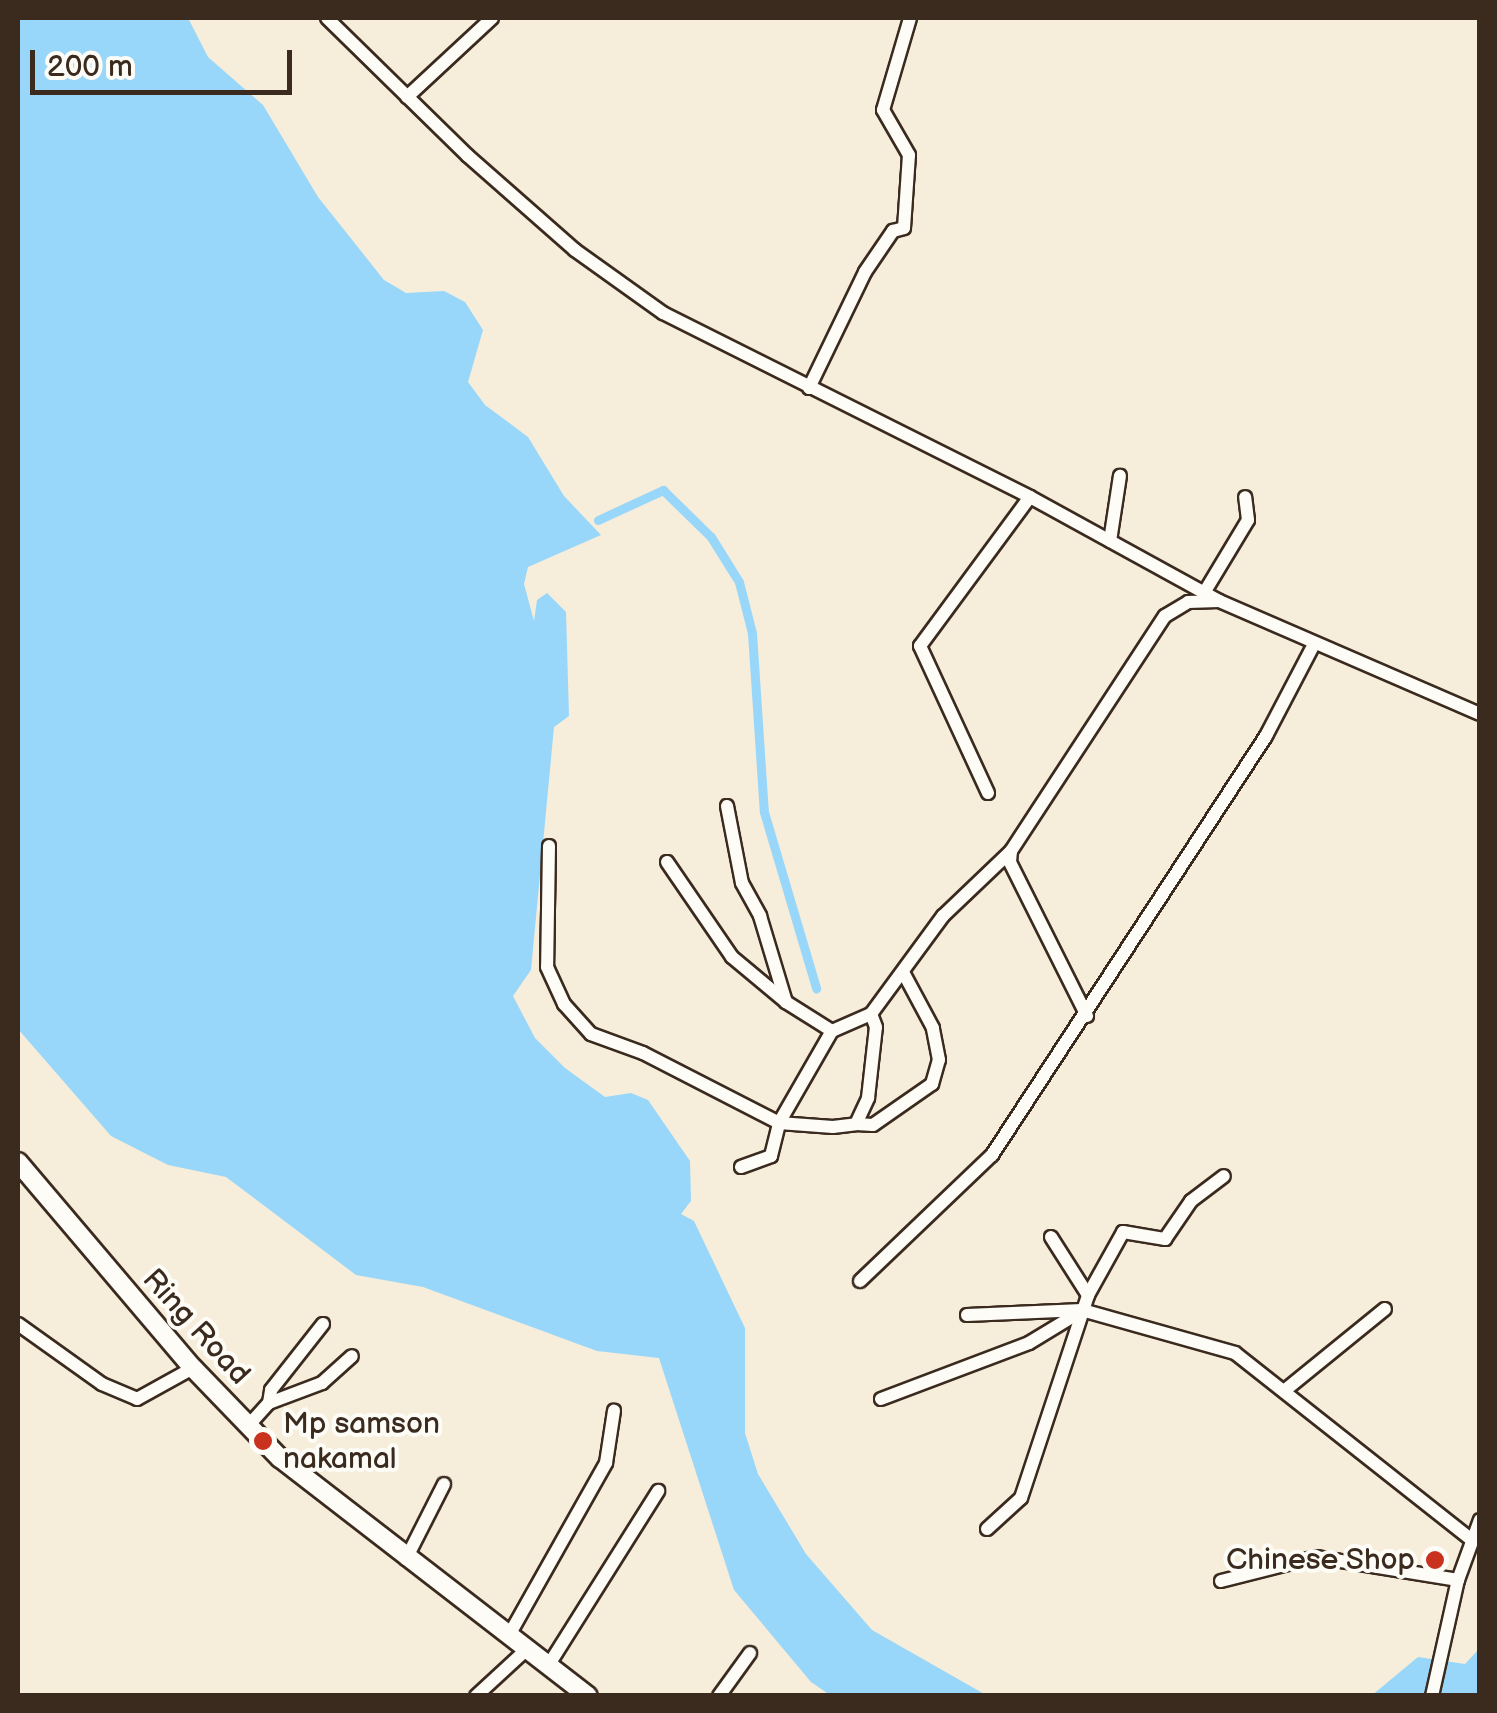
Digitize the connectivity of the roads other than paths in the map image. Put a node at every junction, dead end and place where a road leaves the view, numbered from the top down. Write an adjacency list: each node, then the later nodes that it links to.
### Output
1 (492, 18): 4 (street)
2 (910, 18): 5 (street)
3 (334, 19): 4 (street)
4 (408, 97): 5 (street)
5 (810, 388): 7 (street)
6 (1120, 476): 9 (street)
7 (1030, 497): 9 (street); 14 (street)
8 (1245, 497): 10 (street)
9 (1110, 540): 10 (street)
10 (1204, 593): 11 (street)
11 (1219, 601): 12 (street); 17 (street)
12 (1314, 644): 13 (street); 22 (street)
13 (1480, 714)
14 (988, 793)
15 (727, 806): 20 (street)
16 (549, 846): 24 (street)
17 (1011, 851): 19 (street); 22 (street)
18 (667, 862): 20 (street)
19 (904, 974): 21 (street); 25 (street)
20 (786, 1002): 23 (street)
21 (870, 1014): 23 (street); 25 (street)
22 (1088, 1016): 30 (street)
23 (832, 1031): 24 (street)
24 (779, 1123): 25 (street); 27 (street)
25 (856, 1124)
26 (18, 1162): 38 (main road, Ring Road)
27 (741, 1167)
28 (1224, 1176): 31 (street)
29 (1052, 1236): 31 (street)
30 (860, 1281)
31 (1088, 1296): 33 (street)
32 (1385, 1309): 39 (street)
33 (1082, 1310): 34 (street); 39 (street); 40 (street); 47 (street)
34 (967, 1315)
35 (18, 1324): 38 (street)
36 (323, 1324): 41 (street)
37 (352, 1356): 41 (street)
38 (193, 1368): 43 (main road, Ring Road)
39 (1284, 1392): 48 (street)
40 (882, 1399)
41 (269, 1403): 43 (street)
42 (614, 1411): 52 (street)
43 (248, 1426): 49 (main road, Ring Road)
44 (444, 1484): 49 (street)
45 (658, 1491): 55 (street)
46 (1480, 1520): 48 (street)
47 (987, 1529)
48 (1473, 1541): 50 (street)
49 (406, 1559): 52 (main road, Ring Road)
50 (1458, 1580): 51 (street); 59 (street)
51 (1221, 1581)
52 (508, 1637): 53 (main road, Ring Road)
53 (526, 1650): 55 (main road, Ring Road); 56 (street)
54 (750, 1652): 58 (street)
55 (548, 1666): 57 (main road, Ring Road)
56 (476, 1696)
57 (588, 1696)
58 (720, 1696)
59 (1432, 1696)

